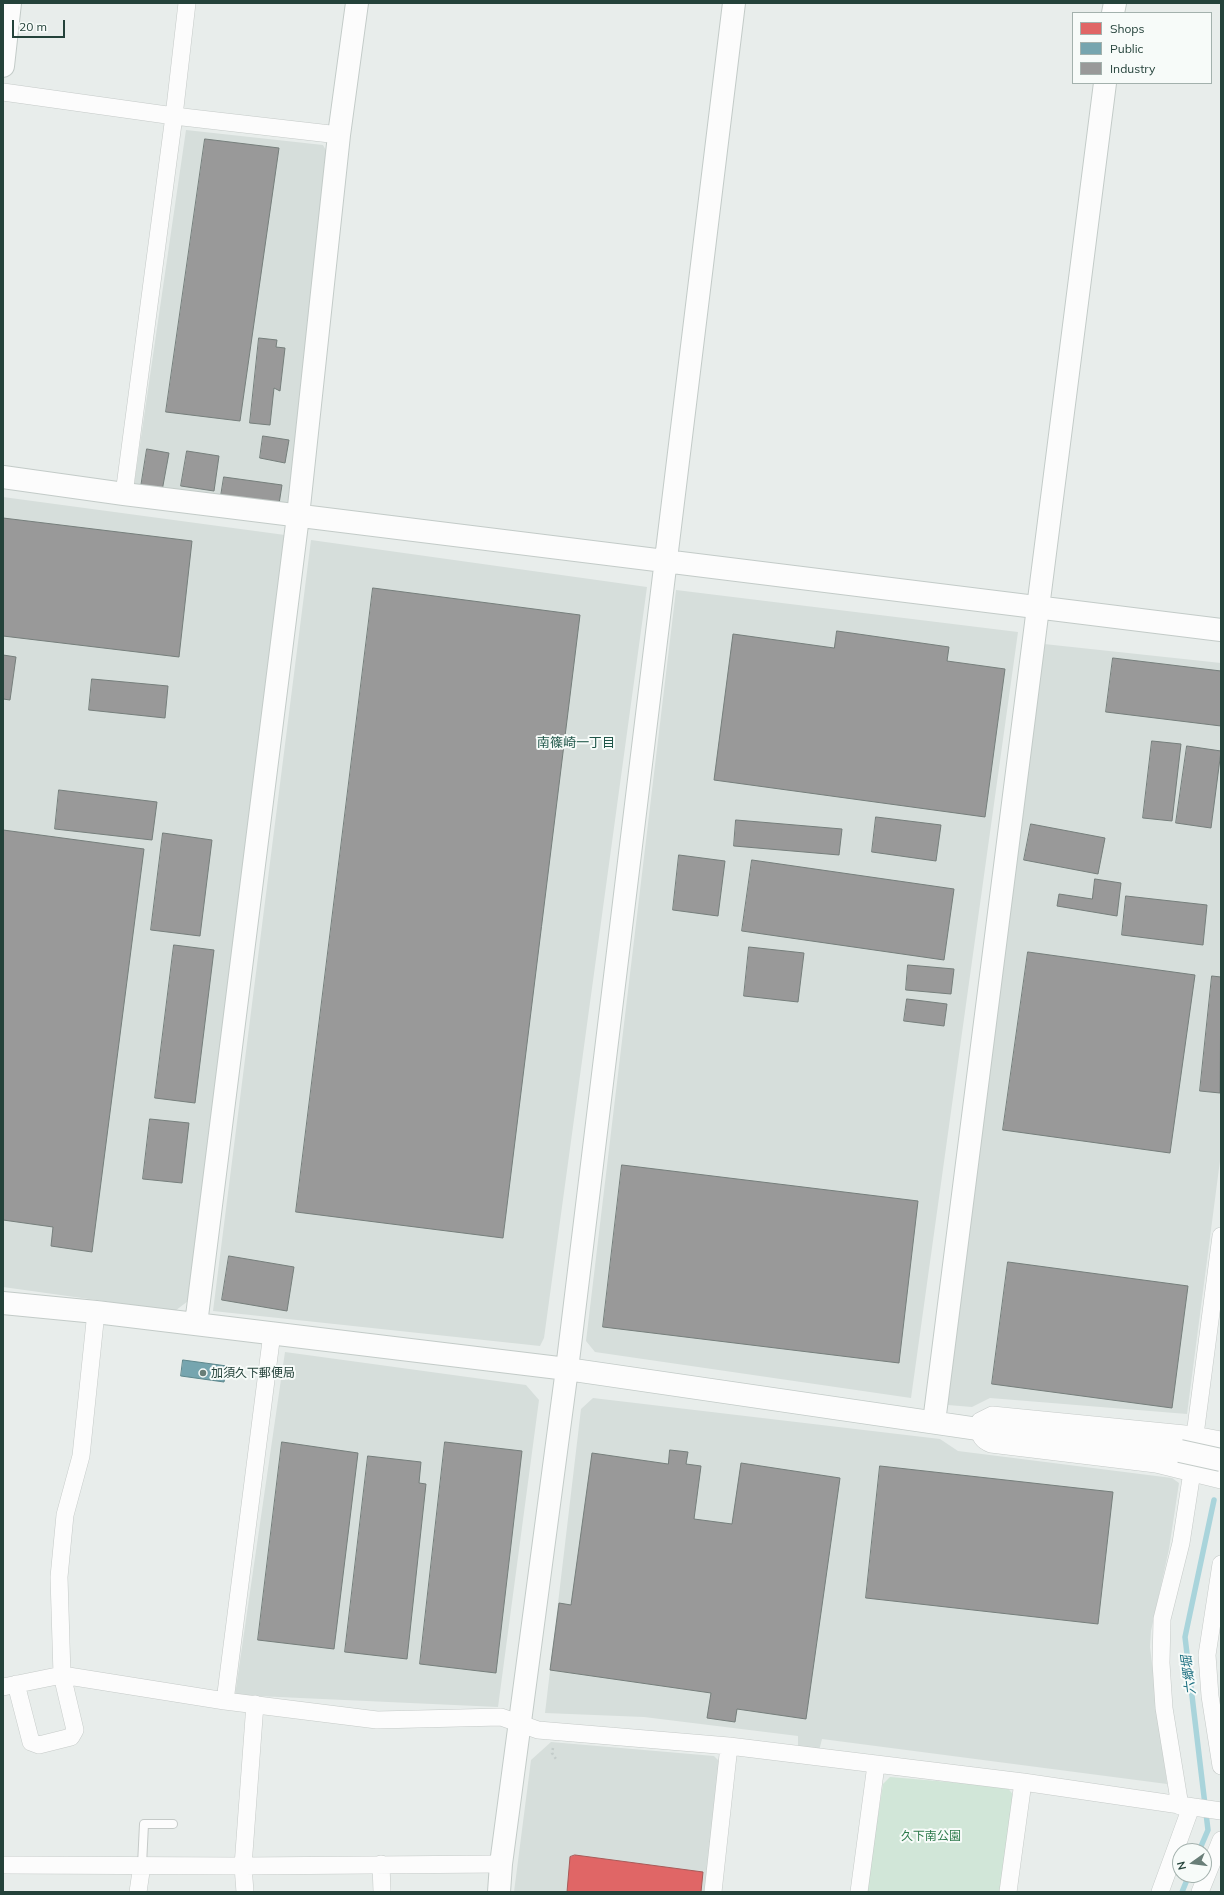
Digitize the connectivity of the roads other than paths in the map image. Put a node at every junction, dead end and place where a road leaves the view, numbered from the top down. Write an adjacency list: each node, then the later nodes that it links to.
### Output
1 (10, 3): 5 (street)
2 (187, 3): 8 (street)
3 (357, 3): 9 (street)
4 (734, 3): 13 (street)
5 (3, 66)
6 (1104, 84): 14 (street)
7 (3, 92): 8 (street)
8 (174, 116): 9 (street); 11 (street)
9 (339, 135): 12 (street)
10 (3, 477): 11 (street)
11 (124, 494): 12 (street)
12 (298, 516): 13 (street); 19 (street)
13 (665, 561): 14 (street); 21 (street)
14 (1038, 607): 15 (street); 22 (street)
15 (1221, 630)
16 (1221, 1236): 24 (street)
17 (3, 1303): 18 (street)
18 (96, 1312): 19 (street); 30 (street)
19 (196, 1324): 20 (street)
20 (272, 1333): 21 (street); 32 (street)
21 (567, 1369): 22 (street); 34 (street)
22 (934, 1422): 23 (street)
23 (978, 1429): 24 (street); 26 (street, bridge); 27 (street)
24 (1195, 1435): 25 (street); 27 (street)
25 (1221, 1440)
26 (1221, 1460)
27 (1192, 1472): 28 (street); 39 (street)
28 (1221, 1480)
29 (1221, 1564): 37 (street)
30 (62, 1675): 31 (street); 31 (street); 32 (street)
31 (10, 1686)
32 (226, 1701): 33 (street)
33 (255, 1704): 34 (street); 47 (street)
34 (520, 1724): 35 (street); 44 (street)
35 (729, 1746): 36 (street); 52 (street)
36 (876, 1765): 38 (street); 53 (street)
37 (1221, 1766)
38 (1023, 1782): 39 (street); 54 (street)
39 (1186, 1806): 40 (street); 55 (street)
40 (1221, 1811)
41 (173, 1824): 46 (lane)
42 (1221, 1840): 56 (street)
43 (381, 1864): 44 (street); 47 (street); 50 (street)
44 (501, 1864): 51 (street)
45 (3, 1865): 46 (street)
46 (142, 1865): 47 (street); 48 (street)
47 (244, 1866): 49 (street)
48 (138, 1892)
49 (246, 1892)
50 (382, 1892)
51 (499, 1892)
52 (713, 1892)
53 (859, 1892)
54 (1008, 1892)
55 (1160, 1892)
56 (1200, 1892)

